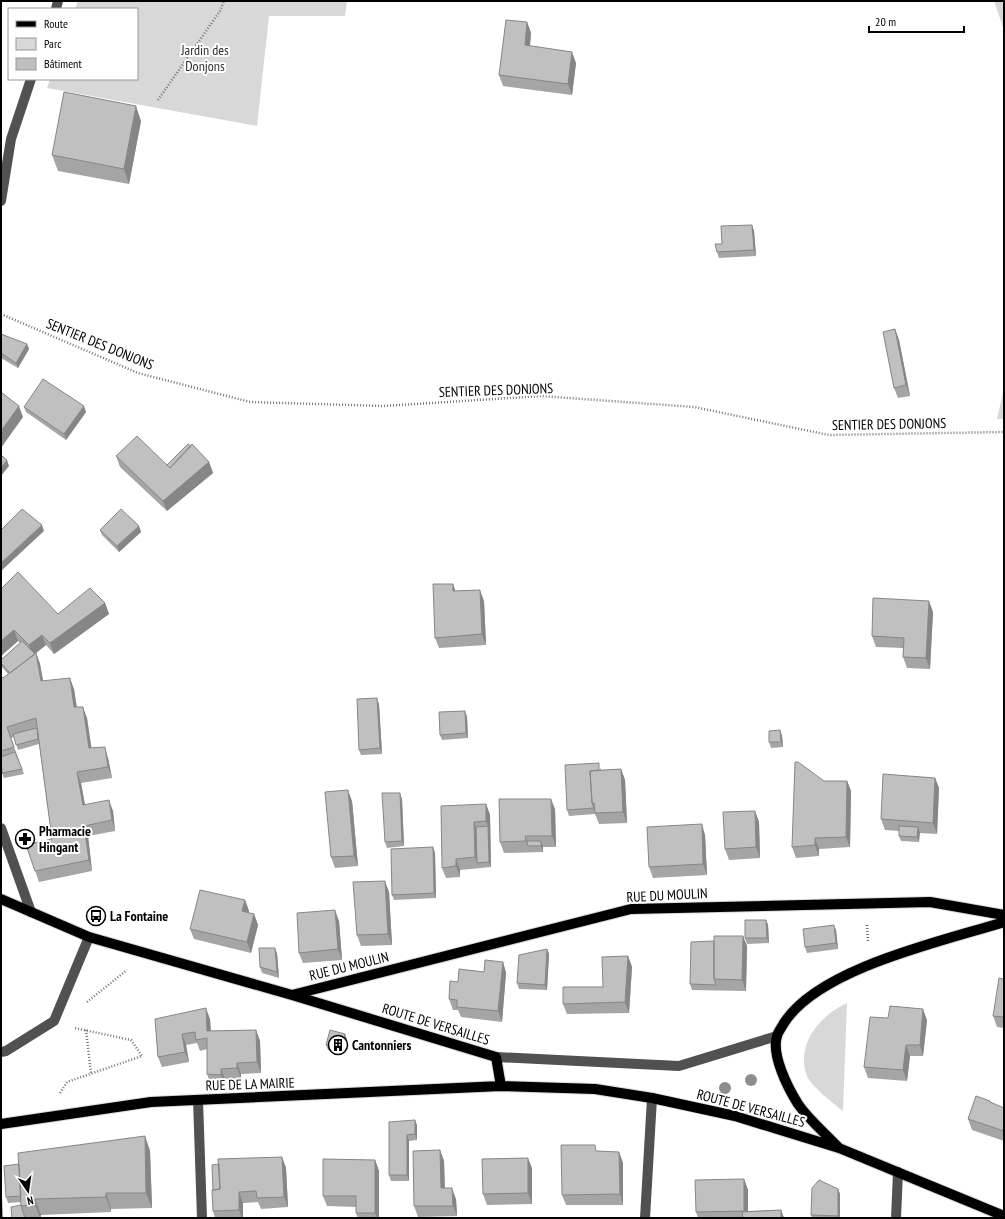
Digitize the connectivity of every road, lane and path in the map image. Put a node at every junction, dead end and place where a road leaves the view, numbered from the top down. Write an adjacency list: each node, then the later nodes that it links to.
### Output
1 (224, 1): 3 (path)
2 (31, 80): 4 (street)
3 (158, 100)
4 (1, 201)
5 (1, 314): 6 (path, SENTIER DES DONJONS)
6 (1004, 432)
7 (1, 828): 10 (street)
8 (1, 899): 10 (main road, ROUTE DE VERSAILLES)
9 (865, 902): 11 (main road, RUE DU MOULIN); 15 (path); 16 (main road, RUE DU MOULIN)
10 (31, 912): 13 (main road, ROUTE DE VERSAILLES)
11 (1004, 915)
12 (1004, 922): 15 (main road)
13 (89, 937): 14 (main road, ROUTE DE VERSAILLES); 21 (street)
14 (148, 954): 16 (main road, ROUTE DE VERSAILLES); 17 (path)
15 (870, 964): 20 (main road)
16 (292, 995): 22 (main road, ROUTE DE VERSAILLES)
17 (83, 1007)
18 (77, 1021): 19 (path)
19 (86, 1030): 23 (path); 23 (path)
20 (776, 1036): 22 (street); 29 (main road)
21 (1, 1052)
22 (496, 1057): 24 (main road, ROUTE DE VERSAILLES)
23 (91, 1074): 27 (path)
24 (501, 1086): 25 (main road, ROUTE DE VERSAILLES); 26 (main road, RUE DE LA MAIRIE)
25 (652, 1098): 29 (main road, ROUTE DE VERSAILLES); 33 (street)
26 (198, 1100): 27 (main road, RUE DE LA MAIRIE); 32 (street)
27 (43, 1118): 28 (main road, RUE DE LA MAIRIE)
28 (1, 1124)
29 (838, 1148): 30 (main road, ROUTE DE VERSAILLES)
30 (898, 1172): 31 (main road, ROUTE DE VERSAILLES); 34 (street)
31 (1004, 1216)
32 (202, 1218)
33 (645, 1218)
34 (896, 1218)

